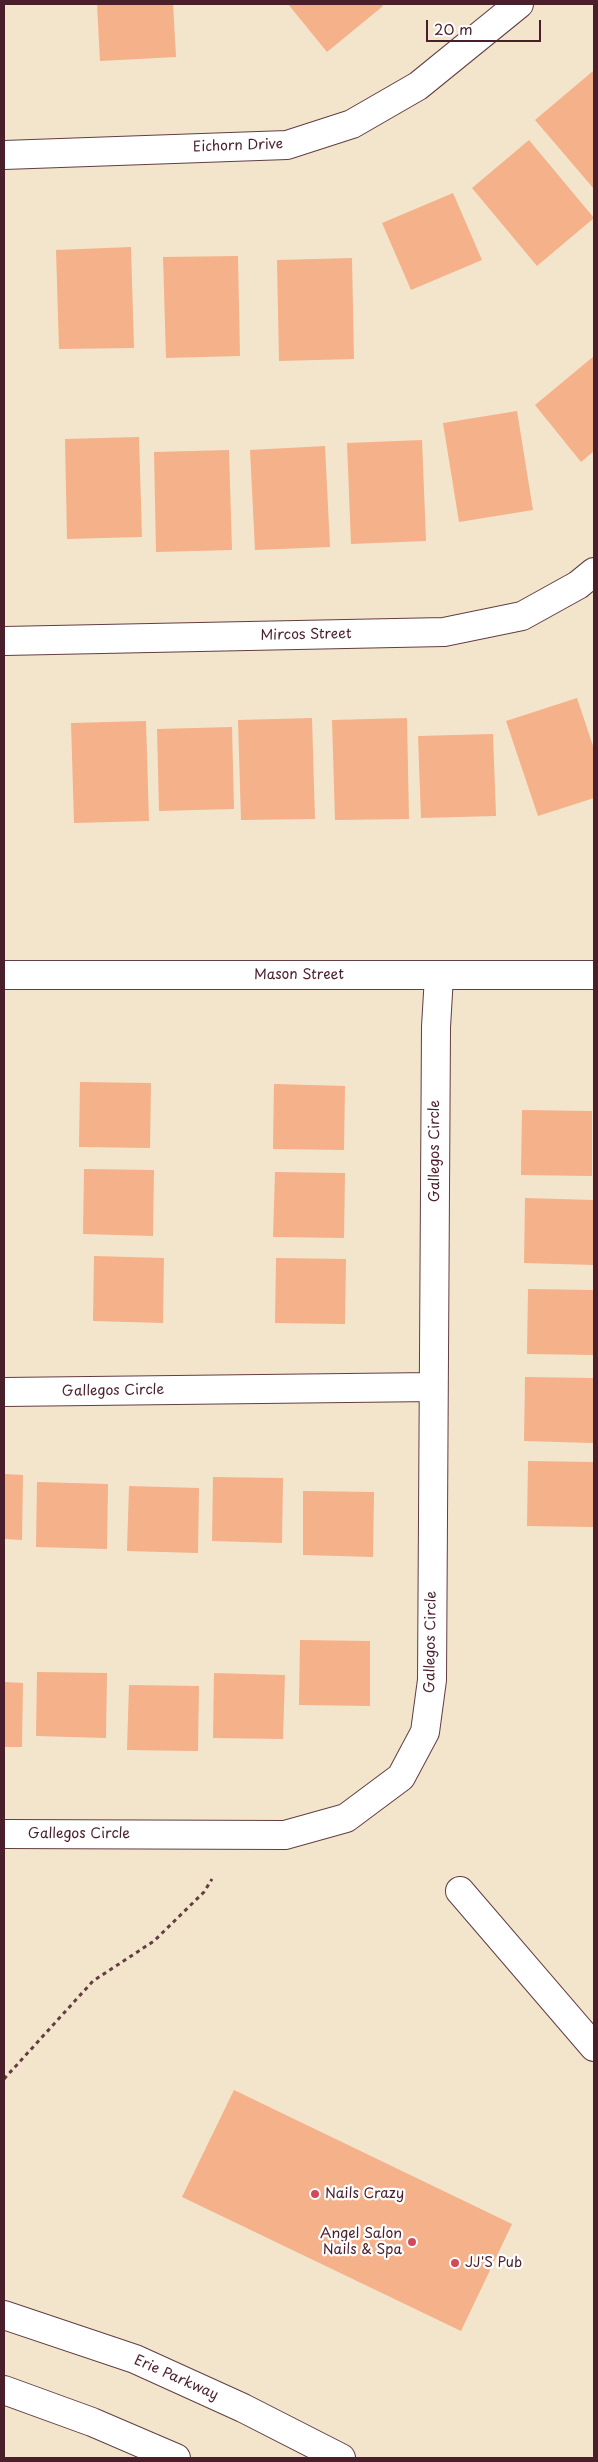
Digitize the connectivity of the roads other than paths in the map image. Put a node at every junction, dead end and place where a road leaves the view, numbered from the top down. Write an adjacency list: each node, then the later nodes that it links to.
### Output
1 (520, 4): 2 (street, Eichorn Drive)
2 (4, 155)
3 (594, 572): 4 (street, Mircos Street)
4 (4, 641)
5 (4, 975): 7 (street, Mason Street)
6 (594, 975): 7 (street, Mason Street)
7 (438, 976): 8 (street, Gallegos Circle)
8 (433, 1387): 9 (street, Gallegos Circle); 10 (street, Gallegos Circle)
9 (4, 1392)
10 (4, 1834)
11 (460, 1891): 12 (street)
12 (594, 2047)
13 (4, 2315): 16 (street, Erie Parkway)
14 (4, 2390): 15 (street)
15 (176, 2458)
16 (341, 2458)

